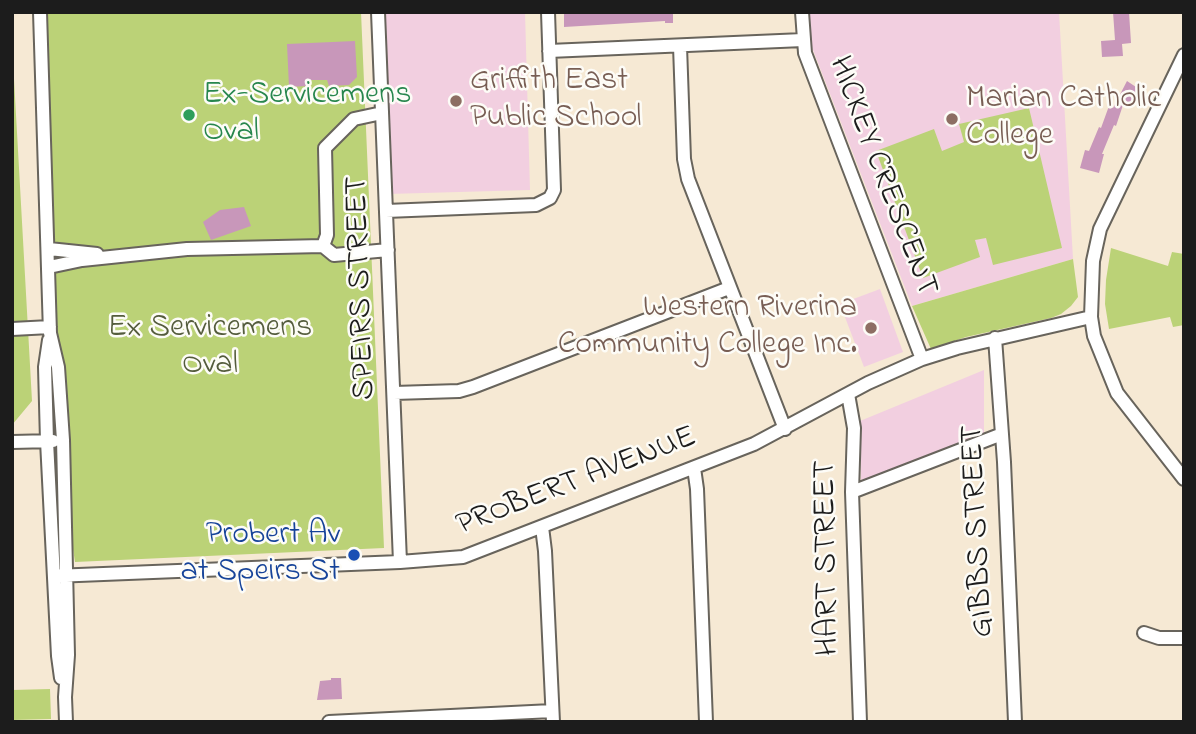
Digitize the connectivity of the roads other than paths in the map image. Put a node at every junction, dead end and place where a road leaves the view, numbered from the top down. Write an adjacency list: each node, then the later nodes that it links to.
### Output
1 (40, 12): 12 (street)
2 (378, 12): 9 (street, SPEIRS STREET)
3 (548, 12): 7 (street)
4 (802, 12): 5 (street, HICKEY CRESCENT)
5 (803, 40): 6 (street); 21 (street, HICKEY CRESCENT)
6 (680, 46): 7 (street); 16 (street)
7 (549, 51): 10 (street)
8 (1184, 55): 17 (street)
9 (382, 113): 10 (street, SPEIRS STREET); 11 (street)
10 (386, 211): 13 (street, SPEIRS STREET)
11 (323, 246): 13 (street); 14 (street)
12 (49, 249): 14 (street); 15 (street)
13 (388, 250): 22 (street, SPEIRS STREET)
14 (111, 256): 15 (street)
15 (49, 267): 19 (street)
16 (729, 288): 22 (street); 24 (street)
17 (1091, 317): 20 (street, PROBERT AVENUE); 30 (street)
18 (12, 329): 19 (street)
19 (50, 330): 26 (street); 27 (street)
20 (995, 338): 21 (street, PROBERT AVENUE); 25 (street, GIBBS STREET)
21 (922, 359): 23 (street, PROBERT AVENUE)
22 (394, 393): 33 (street, SPEIRS STREET)
23 (848, 394): 24 (street, PROBERT AVENUE); 31 (street, HART STREET)
24 (785, 429): 29 (street, PROBERT AVENUE)
25 (1002, 434): 31 (street); 43 (street, GIBBS STREET)
26 (63, 440): 27 (street); 34 (street)
27 (47, 441): 28 (street); 34 (street)
28 (12, 442)
29 (695, 468): 32 (street, PROBERT AVENUE); 41 (street)
30 (1184, 479)
31 (852, 492): 42 (street, HART STREET)
32 (542, 527): 33 (street, PROBERT AVENUE); 37 (street)
33 (400, 562): 34 (street, PROBERT AVENUE)
34 (60, 575): 39 (street)
35 (1144, 634): 36 (street)
36 (1184, 638)
37 (553, 716): 38 (street)
38 (397, 720): 40 (street)
39 (66, 722)
40 (330, 722)
41 (706, 722)
42 (860, 722)
43 (1015, 722)

